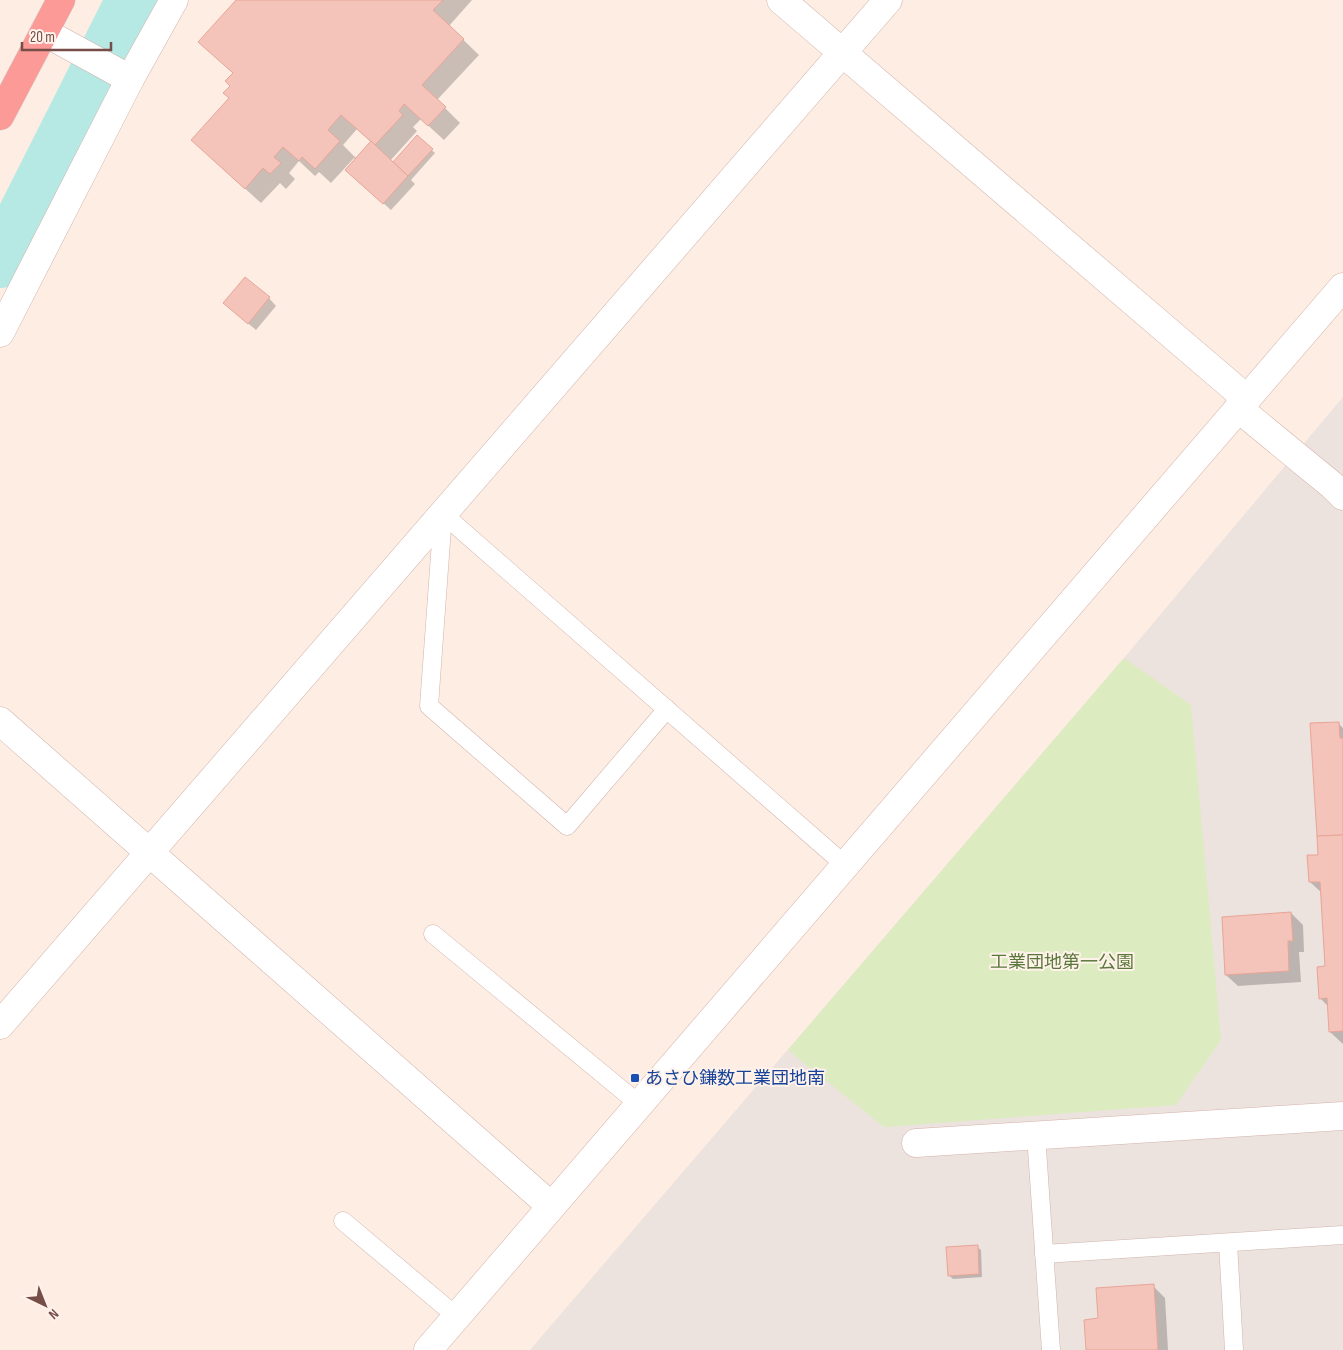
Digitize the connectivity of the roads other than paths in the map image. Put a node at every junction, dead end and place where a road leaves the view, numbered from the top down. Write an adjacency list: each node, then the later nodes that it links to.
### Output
1 (61, 0): 5 (highway)
2 (174, 0): 7 (street)
3 (781, 0): 6 (street)
4 (888, 0): 6 (street)
5 (44, 32): 7 (street); 8 (highway)
6 (842, 53): 11 (street); 13 (street)
7 (130, 79): 10 (street)
8 (0, 116)
9 (1343, 287): 11 (street)
10 (0, 333)
11 (1243, 403): 12 (street); 17 (street)
12 (1342, 494)
13 (443, 514): 14 (lane); 14 (lane); 16 (street)
14 (667, 709): 17 (lane)
15 (0, 721): 16 (street)
16 (150, 852): 19 (street); 24 (street)
17 (845, 865): 20 (street)
18 (434, 934): 20 (lane)
19 (0, 1025)
20 (639, 1104): 24 (street)
21 (1343, 1116): 22 (street)
22 (1036, 1135): 23 (street); 28 (lane)
23 (916, 1143)
24 (551, 1206): 29 (street)
25 (343, 1221): 29 (lane)
26 (1343, 1235): 27 (lane)
27 (1228, 1243): 28 (lane); 32 (lane)
28 (1044, 1254): 31 (lane)
29 (456, 1316): 30 (street)
30 (428, 1350)
31 (1051, 1350)
32 (1234, 1350)

